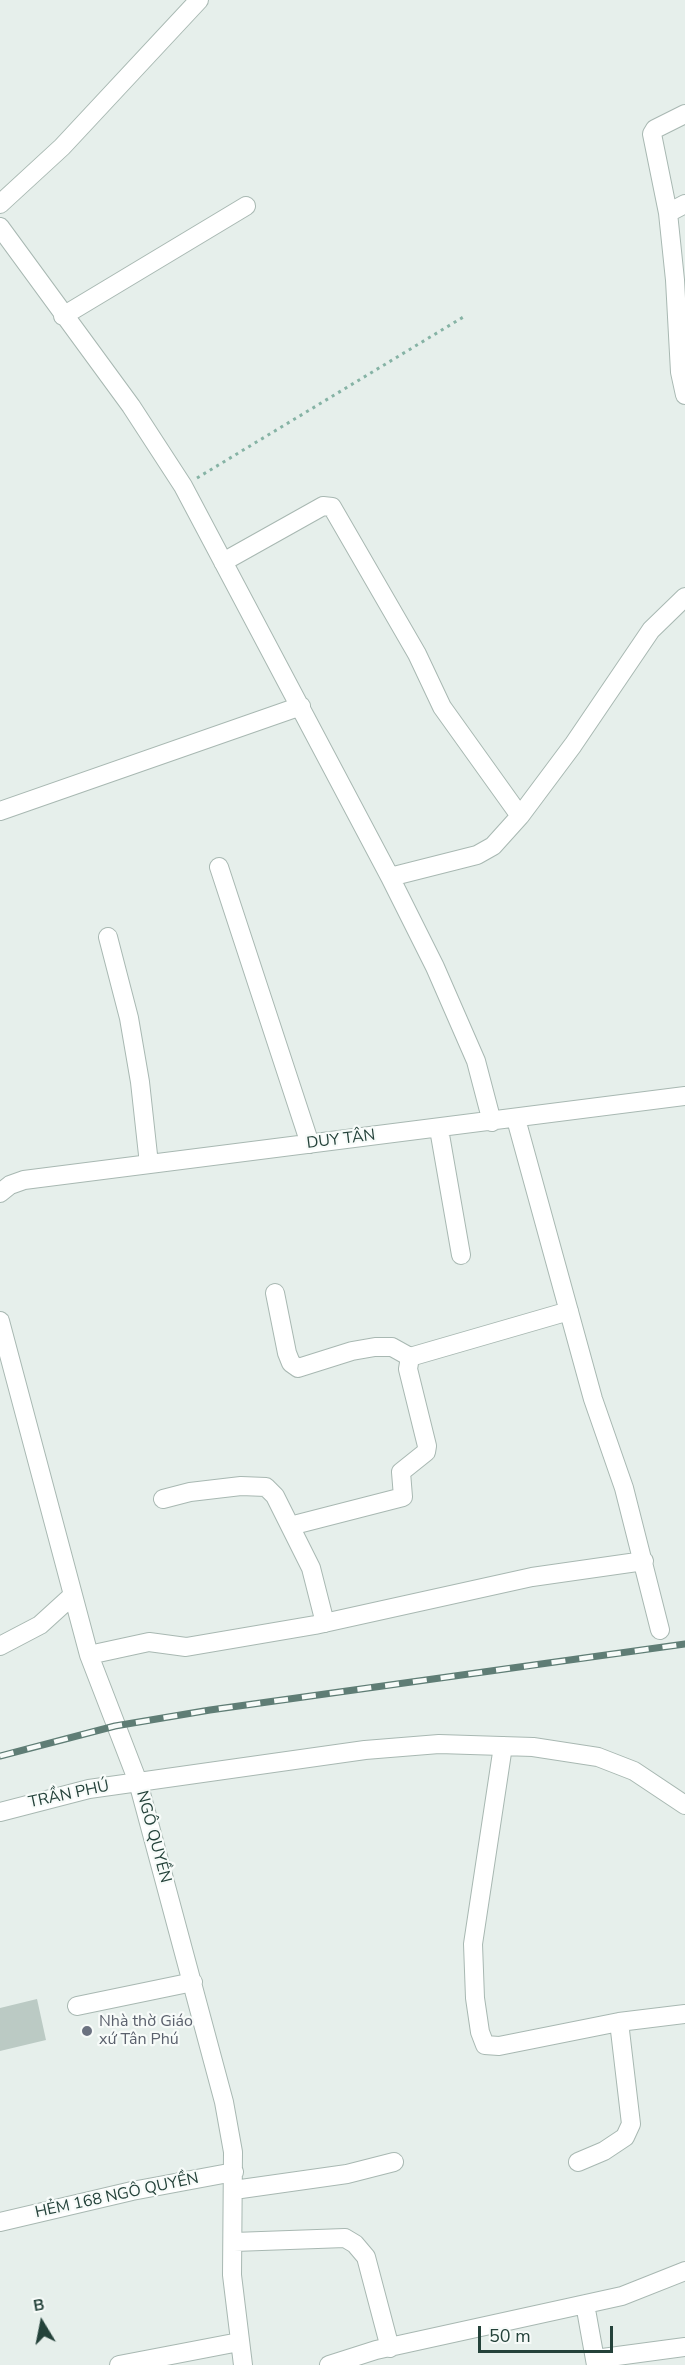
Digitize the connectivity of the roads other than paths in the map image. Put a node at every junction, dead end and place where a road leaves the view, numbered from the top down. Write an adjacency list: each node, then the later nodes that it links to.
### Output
1 (199, 0): 3 (street)
2 (685, 114): 6 (street)
3 (0, 204)
4 (685, 204): 6 (street)
5 (246, 206): 8 (street)
6 (668, 213): 9 (street)
7 (0, 227): 8 (street)
8 (63, 316): 10 (street)
9 (685, 395)
10 (223, 562): 12 (street); 14 (street)
11 (685, 597): 14 (street)
12 (301, 706): 13 (street); 16 (street)
13 (0, 811)
14 (520, 816): 16 (street)
15 (219, 867): 22 (street)
16 (390, 877): 20 (street)
17 (108, 937): 23 (street)
18 (685, 1096): 19 (street, DUY TÂN)
19 (516, 1119): 20 (street, DUY TÂN); 27 (street)
20 (492, 1122): 21 (street, DUY TÂN)
21 (439, 1129): 22 (street, DUY TÂN); 25 (street)
22 (310, 1144): 23 (street, DUY TÂN)
23 (149, 1164): 24 (street, DUY TÂN)
24 (0, 1193)
25 (461, 1255)
26 (275, 1293): 29 (street)
27 (569, 1311): 29 (street); 32 (street)
28 (0, 1321): 33 (street, NGÔ QUYỀN)
29 (410, 1358): 31 (street)
30 (163, 1499): 31 (street)
31 (290, 1526): 34 (street)
32 (644, 1561): 34 (street); 35 (street)
33 (73, 1595): 36 (street); 37 (street, NGÔ QUYỀN)
34 (325, 1623): 37 (street)
35 (660, 1630)
36 (0, 1646)
37 (89, 1655): 39 (street, NGÔ QUYỀN)
38 (503, 1746): 39 (street, TRẦN PHÚ); 40 (street, TRẦN PHÚ); 45 (street)
39 (138, 1782): 41 (street, TRẦN PHÚ); 42 (street, NGÔ QUYỀN)
40 (685, 1805)
41 (0, 1812)
42 (193, 1982): 43 (street); 48 (street, NGÔ QUYỀN)
43 (77, 2006)
44 (685, 2014): 45 (street)
45 (619, 2022): 47 (street)
46 (394, 2162): 49 (street)
47 (579, 2162)
48 (234, 2172): 49 (street, NGÔ QUYỀN); 50 (street, HẺM 168 NGÔ QUYỀN)
49 (234, 2190): 51 (street, NGÔ QUYỀN)
50 (0, 2222)
51 (234, 2242): 54 (street, NGÔ QUYỀN); 56 (street)
52 (685, 2271): 53 (street)
53 (585, 2304): 56 (street); 57 (street)
54 (239, 2342): 58 (street); 59 (street, NGÔ QUYỀN)
55 (685, 2347): 57 (street)
56 (390, 2348): 60 (street)
57 (595, 2362)
58 (119, 2365)
59 (243, 2365)
60 (329, 2365)

